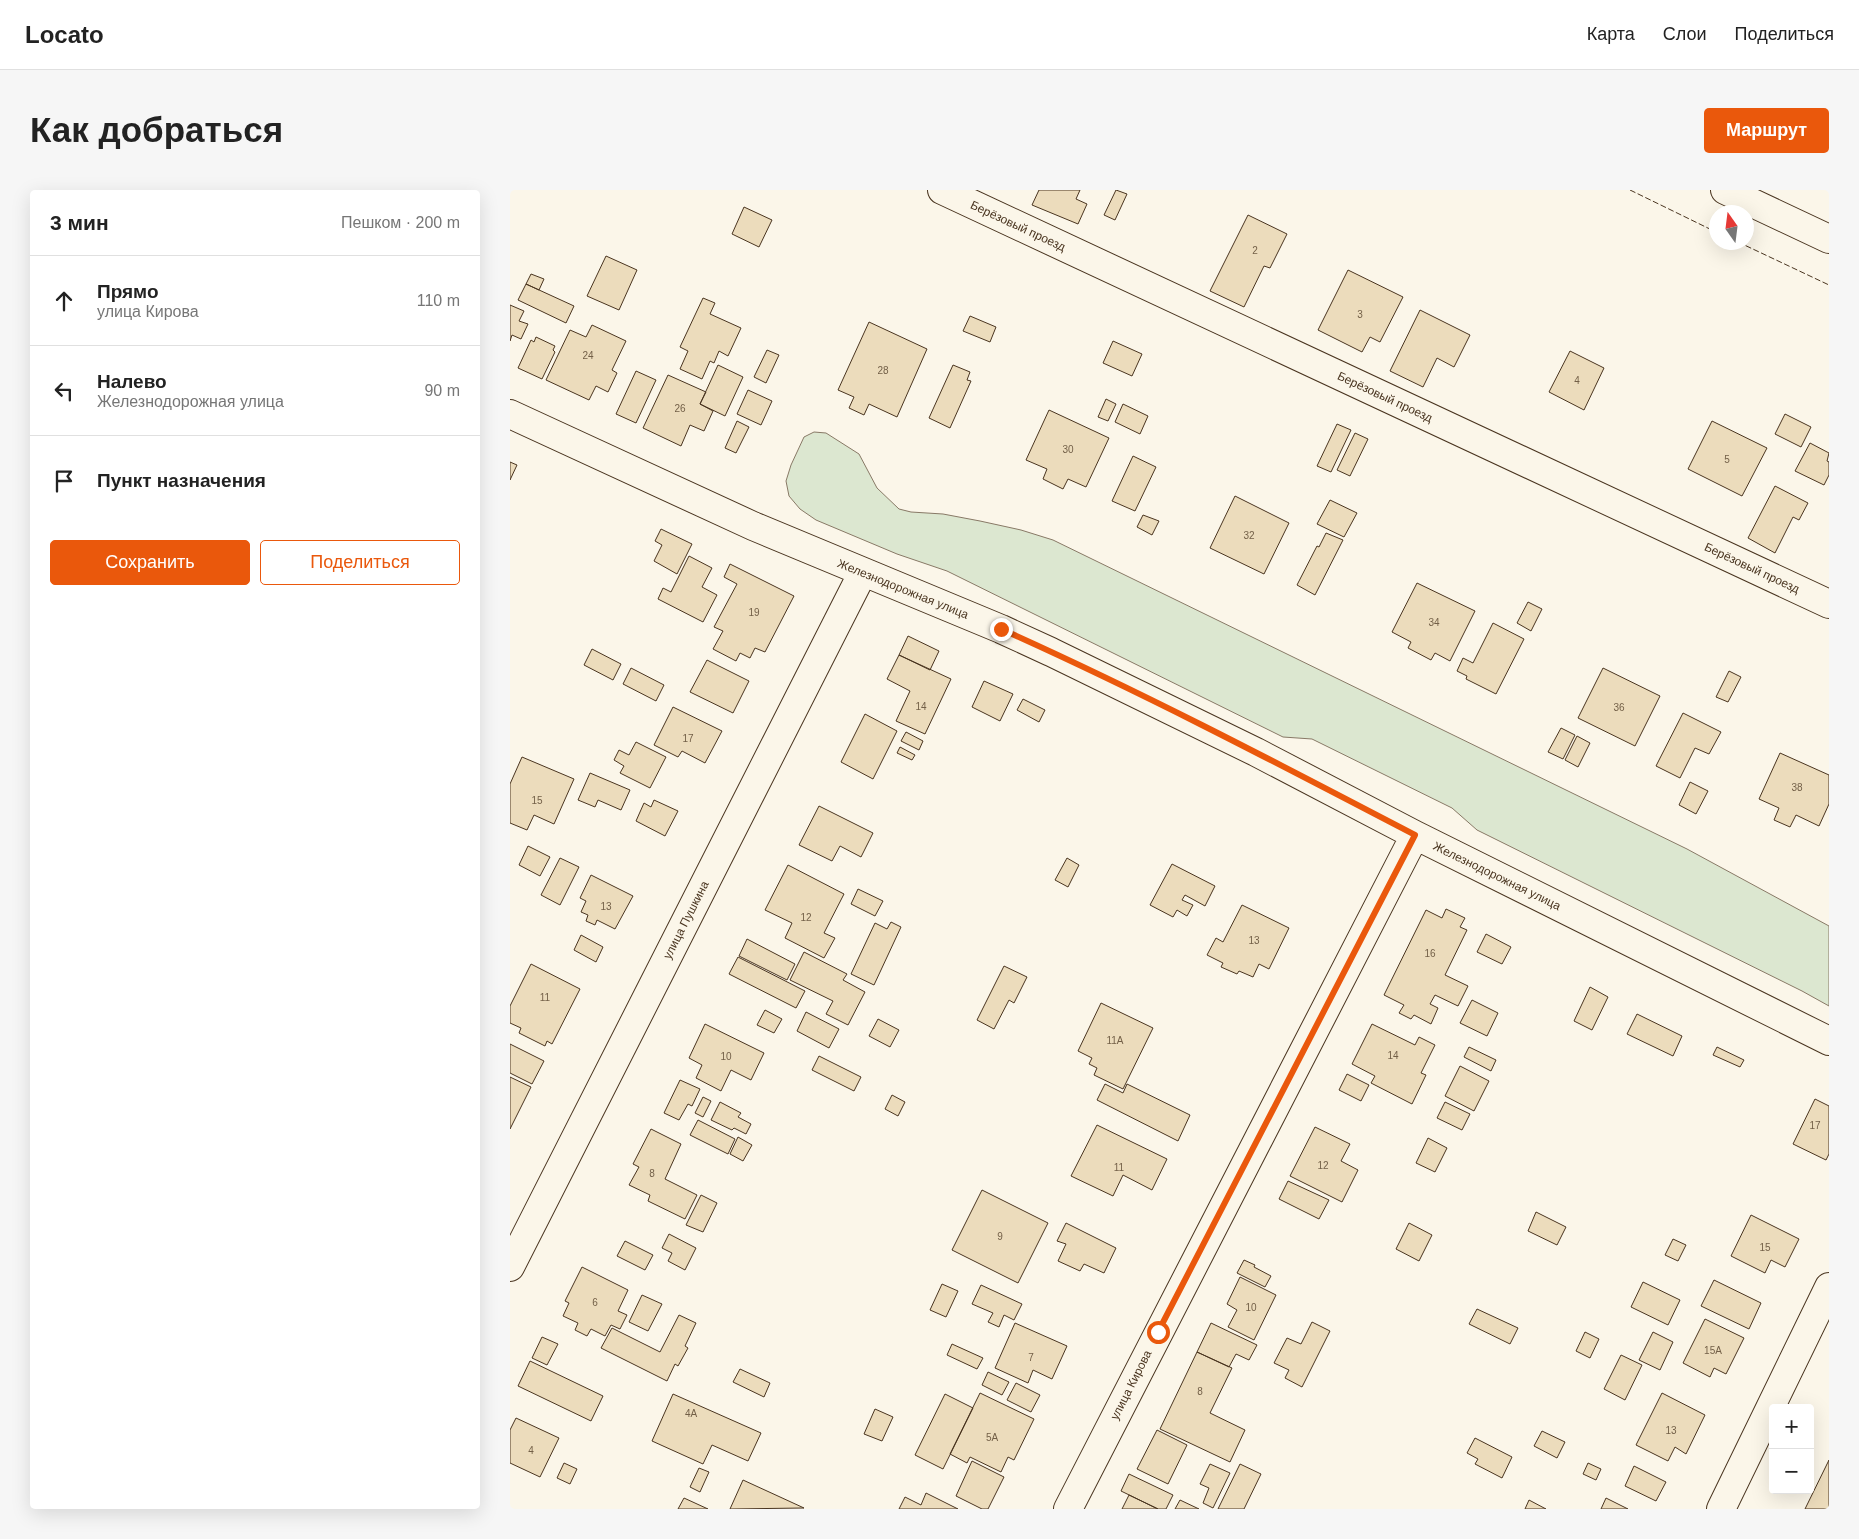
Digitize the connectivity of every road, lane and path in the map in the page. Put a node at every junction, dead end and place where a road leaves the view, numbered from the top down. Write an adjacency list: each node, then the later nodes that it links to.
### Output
1 (942, 190): 6 (street, Берёзовый проезд)
2 (1725, 190): 3 (street)
3 (1829, 239)
4 (510, 414): 5 (street, Железнодорожная улица)
5 (863, 572): 7 (street, Железнодорожная улица); 9 (street, улица Пушкина)
6 (1829, 604)
7 (1415, 835): 8 (street, Железнодорожная улица); 11 (street, улица Кирова)
8 (1829, 1041)
9 (510, 1267)
10 (1829, 1287): 12 (street)
11 (1068, 1509)
12 (1721, 1509)

